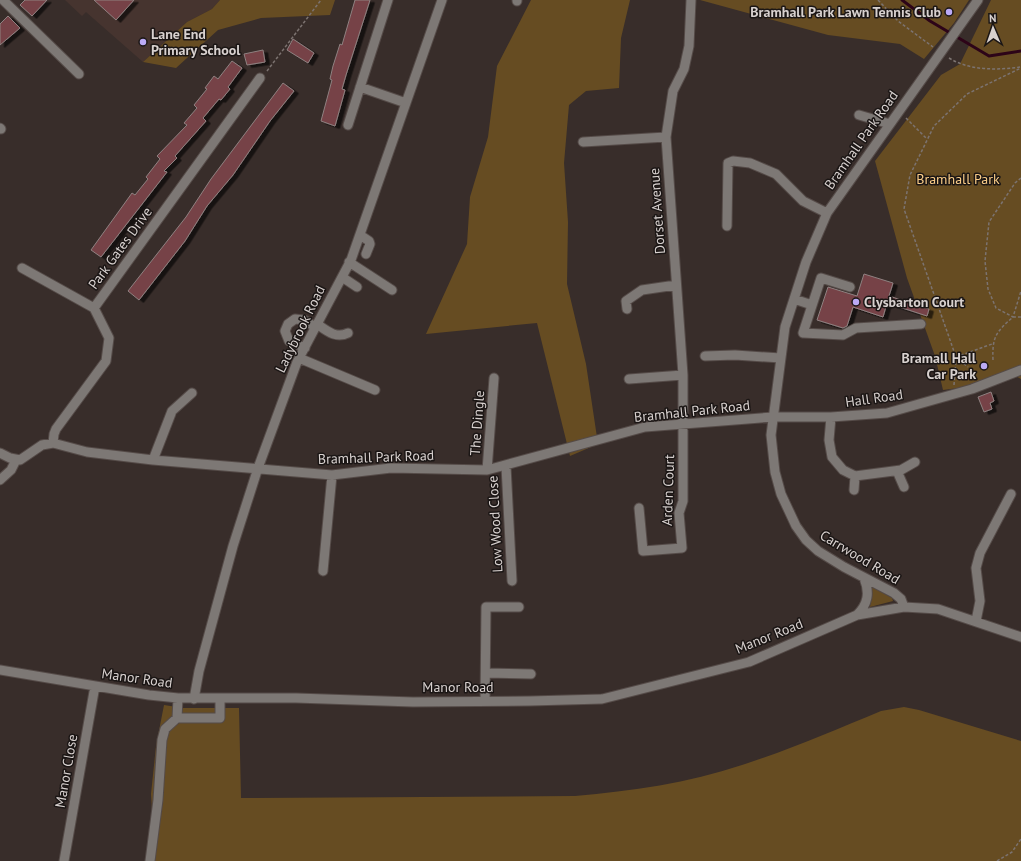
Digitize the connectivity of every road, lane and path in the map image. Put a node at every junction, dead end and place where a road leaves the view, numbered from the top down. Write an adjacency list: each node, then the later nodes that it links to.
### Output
1 (3, 0): 8 (street); 12 (street)
2 (322, 0): 13 (path)
3 (388, 0): 14 (street)
4 (442, 0): 15 (street, Ladybrook Road)
5 (691, 0): 20 (street, Dorset Avenue)
6 (878, 0): 9 (path)
7 (978, 0): 10 (street, Bramhall Park Road)
8 (0, 3)
9 (931, 46)
10 (943, 49): 11 (path); 16 (street, Bramhall Park Road)
11 (1021, 67): 21 (path)
12 (78, 74)
13 (260, 78): 38 (street, Park Gates Drive)
14 (360, 87): 15 (street); 19 (street)
15 (406, 103): 26 (street, Ladybrook Road)
16 (900, 111): 18 (street, Bramhall Park Road); 21 (path)
17 (859, 115): 18 (street)
18 (890, 124): 24 (street, Bramhall Park Road)
19 (348, 125)
20 (666, 137): 22 (street); 31 (street, Dorset Avenue)
21 (927, 139): 48 (path)
22 (583, 142)
23 (1021, 178): 41 (path)
24 (827, 213): 25 (street); 36 (street, Bramhall Park Road)
25 (727, 226)
26 (360, 235): 27 (street); 28 (street, Ladybrook Road)
27 (366, 254)
28 (349, 262): 30 (street, Ladybrook Road); 34 (street)
29 (22, 268): 38 (street)
30 (342, 277): 32 (street); 43 (street, Ladybrook Road)
31 (676, 285): 39 (street); 54 (street, Dorset Avenue)
32 (357, 287)
33 (850, 287): 37 (street)
34 (392, 290)
35 (1021, 291): 41 (path)
36 (794, 299): 37 (street); 50 (street, Bramhall Park Road)
37 (812, 305): 42 (street)
38 (94, 308): 63 (street, Park Gates Drive)
39 (627, 309)
40 (1021, 317): 41 (path)
41 (1013, 318): 45 (path)
42 (921, 324)
43 (316, 326): 44 (street); 46 (street, Ladybrook Road); 46 (street)
44 (348, 333)
45 (992, 343): 48 (path); 51 (path)
46 (305, 348): 49 (street, Ladybrook Road)
47 (705, 356): 50 (street)
48 (956, 357): 52 (path); 59 (path)
49 (299, 358): 57 (street); 69 (street, Ladybrook Road)
50 (781, 358): 60 (street, Bramhall Park Road)
51 (994, 360)
52 (968, 367)
53 (1021, 370): 59 (street, Hall Road)
54 (682, 376): 56 (street); 62 (street, Dorset Avenue)
55 (494, 378): 70 (street, The Dingle)
56 (629, 379)
57 (375, 390)
58 (192, 393): 66 (street)
59 (953, 395): 61 (street, Hall Road)
60 (773, 417): 61 (street, Hall Road); 62 (street, Bramhall Park Road); 80 (street, Carrwood Road)
61 (831, 417): 73 (street)
62 (684, 423): 68 (street, Bramhall Park Road); 78 (street, Arden Court)
63 (53, 442): 65 (street); 66 (street, Bramhall Park Road)
64 (0, 453): 65 (street)
65 (16, 460): 74 (street)
66 (153, 460): 69 (street, Bramhall Park Road)
67 (915, 462): 71 (street)
68 (506, 466): 70 (street, Bramhall Park Road); 81 (street, Low Wood Close)
69 (258, 468): 72 (street, Bramhall Park Road); 93 (street, Ladybrook Road)
70 (487, 470): 72 (street, Bramhall Park Road)
71 (897, 470): 73 (street); 75 (street)
72 (332, 475): 79 (street)
73 (855, 476): 76 (street)
74 (0, 480)
75 (904, 487)
76 (854, 490)
77 (1011, 494): 85 (street)
78 (639, 508)
79 (323, 571)
80 (864, 578): 83 (street, Carrwood Road); 84 (street)
81 (512, 581)
82 (519, 607): 88 (street)
83 (904, 607): 84 (street, Manor Road); 85 (street)
84 (857, 615): 94 (street, Manor Road)
85 (976, 620): 86 (street)
86 (1021, 637)
87 (0, 670): 90 (street, Manor Road)
88 (486, 673): 89 (street); 94 (street)
89 (531, 674)
90 (96, 686): 91 (street, Manor Road); 97 (street, Manor Close)
91 (178, 698): 93 (street, Manor Road); 95 (street)
92 (220, 698): 93 (street, Manor Road); 94 (street, Manor Road); 95 (street)
93 (194, 699)
94 (486, 701)
95 (177, 718): 98 (street)
96 (1021, 839): 99 (path)
97 (64, 861)
98 (150, 861)
99 (997, 861)

